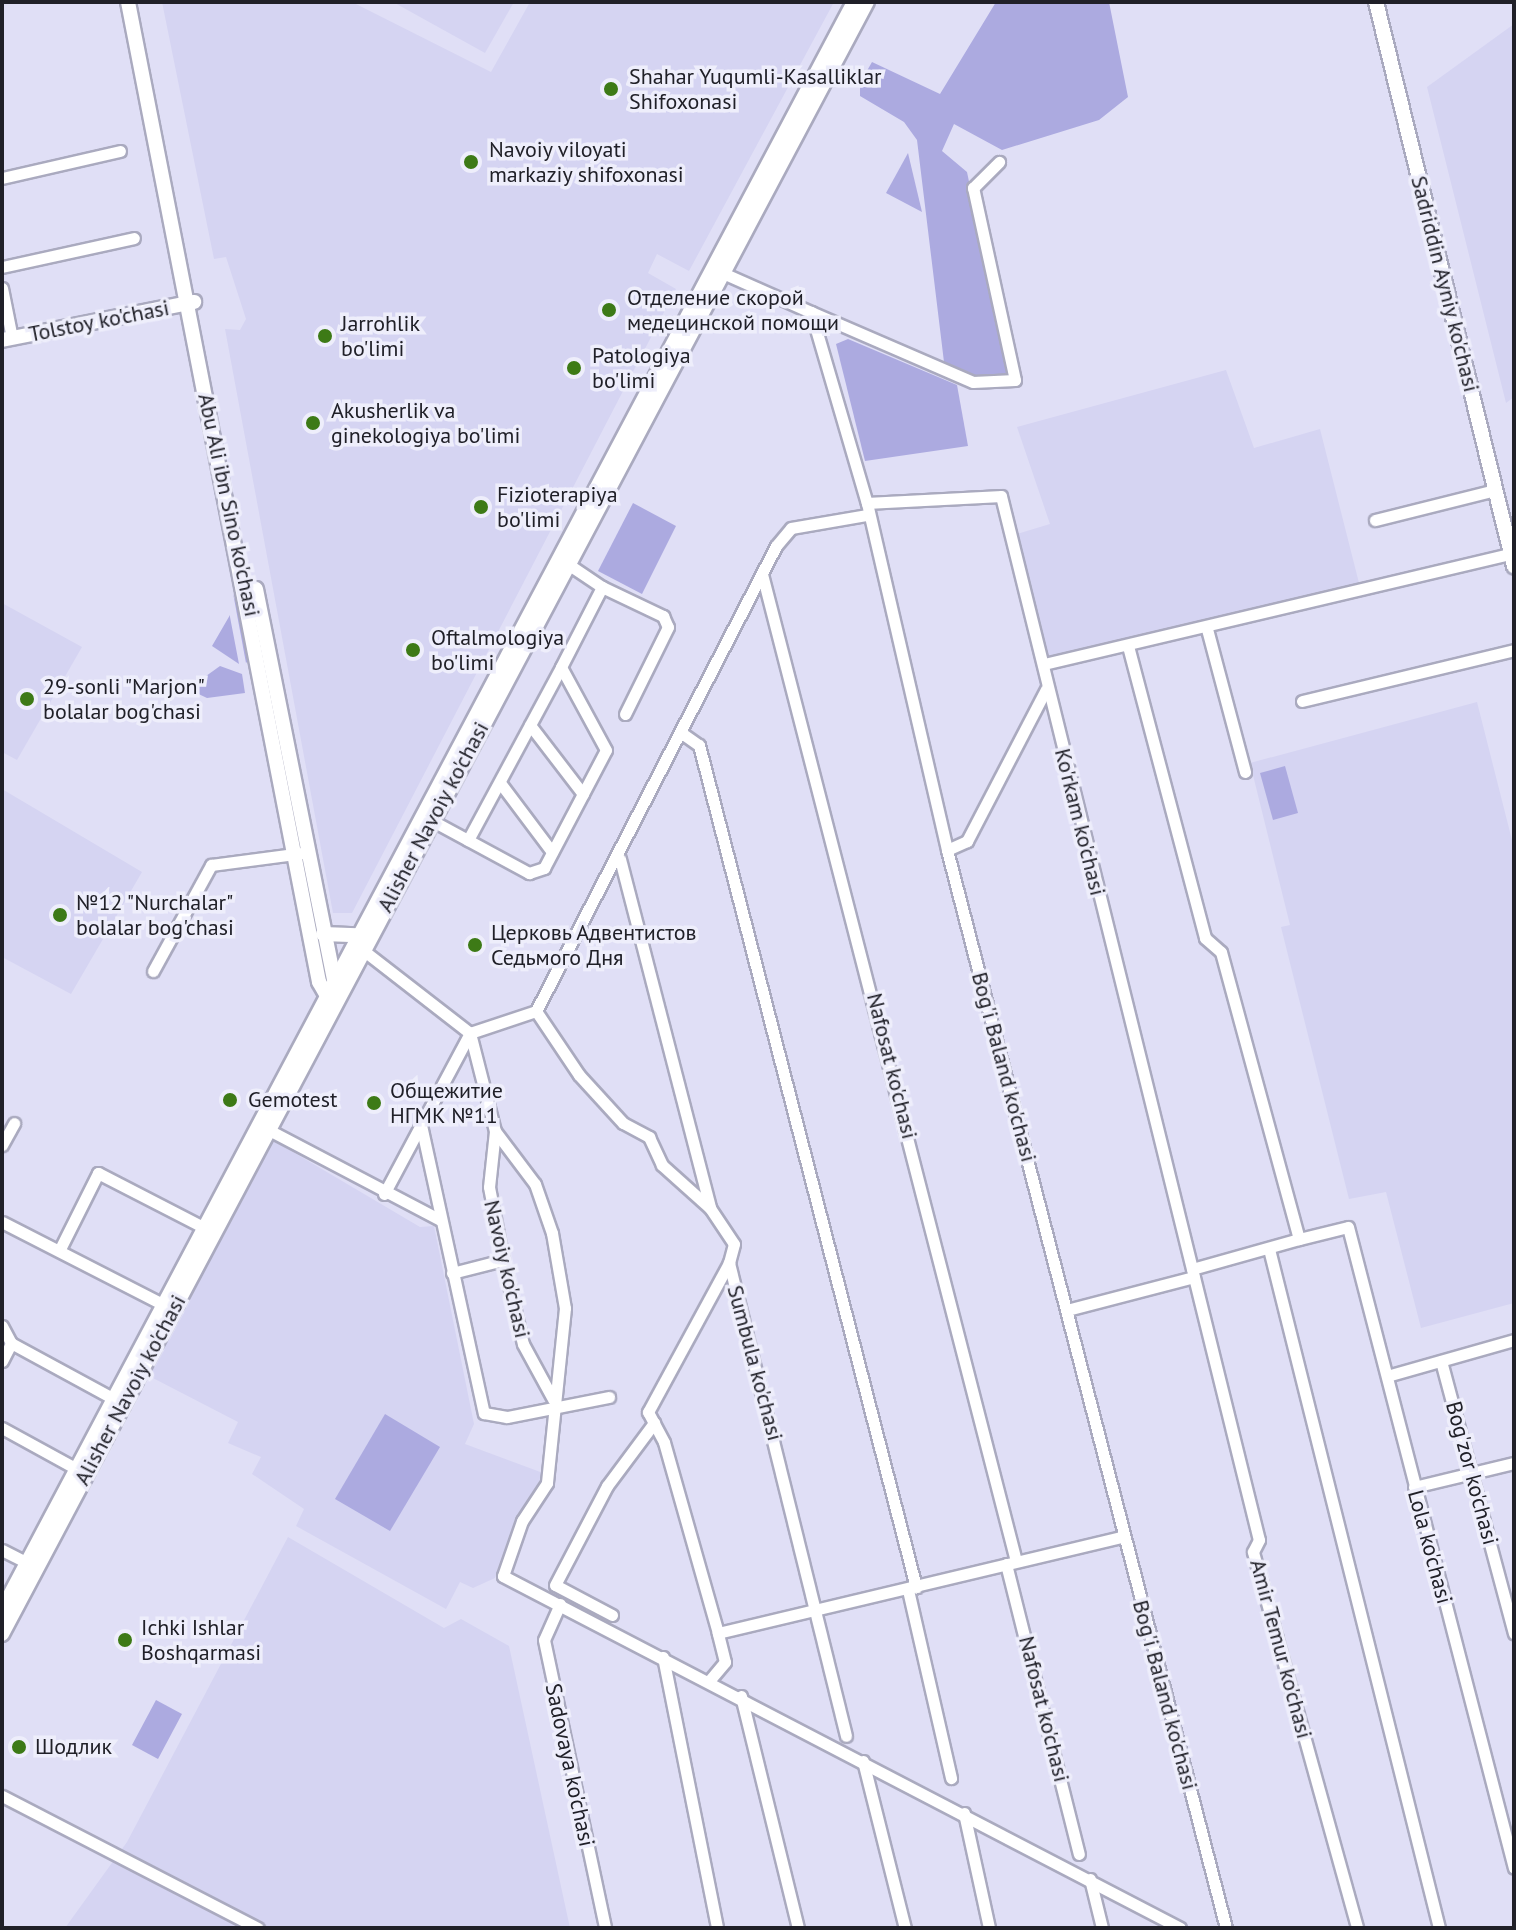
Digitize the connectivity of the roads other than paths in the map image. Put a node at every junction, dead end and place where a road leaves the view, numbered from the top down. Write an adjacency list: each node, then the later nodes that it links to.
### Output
1 (128, 2): 13 (main road, Abu Ali ibn Sino ko'chasi)
2 (137, 2): 13 (main road, Abu Ali ibn Sino ko'chasi)
3 (854, 2): 11 (main road, Alisher Navoiy ko'chasi)
4 (867, 2): 11 (main road, Alisher Navoiy ko'chasi)
5 (1376, 2): 16 (main road, Sadriddin Ayniy ko'chasi)
6 (120, 151): 8 (street)
7 (999, 162): 14 (street)
8 (2, 178)
9 (134, 238): 10 (street)
10 (2, 267)
11 (717, 271): 14 (street); 20 (main road, Alisher Navoiy ko'chasi)
12 (2, 288): 15 (street)
13 (192, 303): 15 (main road, Tolstoy ko'chasi); 39 (main road, Abu Ali ibn Sino ko'chasi)
14 (811, 312): 17 (street, Bog'i Baland ko'chasi)
15 (7, 339)
16 (1495, 490): 18 (street); 19 (main road, Sadriddin Ayniy ko'chasi)
17 (866, 509): 21 (street); 26 (street, Ko'rkam ko'chasi); 38 (street, Bog'i Baland ko'chasi)
18 (1375, 520)
19 (1512, 560): 23 (street)
20 (562, 561): 22 (street); 36 (main road, Alisher Navoiy ko'chasi)
21 (762, 574): 32 (street); 84 (street, Nafosat ko'chasi)
22 (602, 587): 27 (street); 30 (street)
23 (1207, 629): 24 (street); 33 (street)
24 (1128, 646): 26 (street); 58 (street)
25 (1514, 650): 29 (street)
26 (1044, 664): 28 (street, Ko'rkam ko'chasi)
27 (561, 667): 31 (street); 35 (street)
28 (1046, 689): 38 (street); 64 (street, Ko'rkam ko'chasi)
29 (1302, 701)
30 (625, 714)
31 (530, 725): 34 (street); 35 (street)
32 (683, 734): 41 (street); 86 (street)
33 (1245, 772)
34 (501, 784): 37 (street); 40 (street)
35 (583, 794): 40 (street)
36 (427, 818): 37 (street); 43 (main road, Alisher Navoiy ko'chasi)
37 (468, 840): 40 (street)
38 (947, 850): 66 (street, Bog'i Baland ko'chasi)
39 (304, 852): 42 (main road, Abu Ali ibn Sino ko'chasi); 44 (street); 45 (main road, Abu Ali ibn Sino ko'chasi)
40 (552, 852)
41 (620, 859): 46 (street); 54 (street, Sumbula ko'chasi)
42 (323, 934): 43 (main road); 45 (main road, Abu Ali ibn Sino ko'chasi)
43 (357, 943): 45 (main road, Alisher Navoiy ko'chasi); 47 (street)
44 (153, 971)
45 (332, 995): 50 (main road, Alisher Navoiy ko'chasi); 57 (main road, Alisher Navoiy ko'chasi)
46 (536, 1011): 47 (street); 54 (street)
47 (470, 1033): 49 (street); 51 (street)
48 (9, 1125): 52 (street)
49 (421, 1125): 53 (street); 55 (street)
50 (267, 1129): 53 (street); 57 (main road, Alisher Navoiy ko'chasi)
51 (495, 1131): 61 (street, Navoiy ko'chasi); 75 (street)
52 (2, 1145)
53 (384, 1194): 55 (street)
54 (710, 1208): 62 (street, Sumbula ko'chasi)
55 (440, 1220): 63 (street)
56 (2, 1222): 59 (street)
57 (208, 1229): 59 (street); 65 (main road, Alisher Navoiy ko'chasi)
58 (1299, 1239): 60 (street); 72 (street, Lola ko'chasi)
59 (60, 1249): 65 (street)
60 (1269, 1249): 64 (street); 115 (street)
61 (503, 1260): 63 (street); 75 (street, Navoiy ko'chasi)
62 (729, 1263): 76 (street); 88 (street, Sumbula ko'chasi)
63 (452, 1273): 75 (street)
64 (1193, 1273): 66 (street); 114 (street, Amir Temur ko'chasi)
65 (168, 1307): 74 (main road, Alisher Navoiy ko'chasi); 93 (main road, Alisher Navoiy ko'chasi)
66 (1067, 1310): 82 (street, Bog'i Baland ko'chasi)
67 (2, 1326): 69 (street)
68 (1514, 1340): 71 (street)
69 (11, 1343): 70 (street); 74 (street)
70 (2, 1361)
71 (1441, 1361): 72 (street); 80 (street, Bog'zor ko'chasi)
72 (1387, 1376): 81 (street, Lola ko'chasi)
73 (609, 1397): 75 (street)
74 (114, 1399): 79 (main road, Alisher Navoiy ko'chasi)
75 (553, 1401): 87 (street)
76 (654, 1423): 90 (street); 91 (street)
77 (2, 1428): 79 (street)
78 (1514, 1463): 80 (street)
79 (77, 1469): 85 (main road, Alisher Navoiy ko'chasi)
80 (1472, 1473): 81 (street); 92 (street, Bog'zor ko'chasi)
81 (1414, 1487): 103 (street, Lola ko'chasi)
82 (1124, 1536): 84 (street); 113 (street, Bog'i Baland ko'chasi)
83 (2, 1550): 85 (street)
84 (1011, 1562): 86 (street); 102 (street, Nafosat ko'chasi)
85 (27, 1563): 89 (main road, Alisher Navoiy ko'chasi)
86 (912, 1588): 88 (street); 99 (street)
87 (560, 1604): 94 (street); 106 (street, Sadovaya ko'chasi)
88 (817, 1609): 91 (street); 97 (street, Sumbula ko'chasi)
89 (2, 1610)
90 (612, 1615)
91 (718, 1633): 95 (street)
92 (1514, 1633)
93 (2, 1634)
94 (663, 1657): 95 (street); 107 (street)
95 (709, 1681): 96 (street)
96 (741, 1696): 98 (street); 108 (street)
97 (846, 1736)
98 (863, 1761): 101 (street); 109 (street)
99 (951, 1778)
100 (2, 1796): 105 (street)
101 (964, 1813): 104 (street); 110 (street)
102 (1079, 1854)
103 (1514, 1868)
104 (1090, 1879): 111 (street); 112 (street)
105 (258, 1928)
106 (605, 1928)
107 (717, 1928)
108 (798, 1928)
109 (905, 1928)
110 (989, 1928)
111 (1102, 1928)
112 (1180, 1928)
113 (1226, 1928)
114 (1357, 1928)
115 (1439, 1928)

